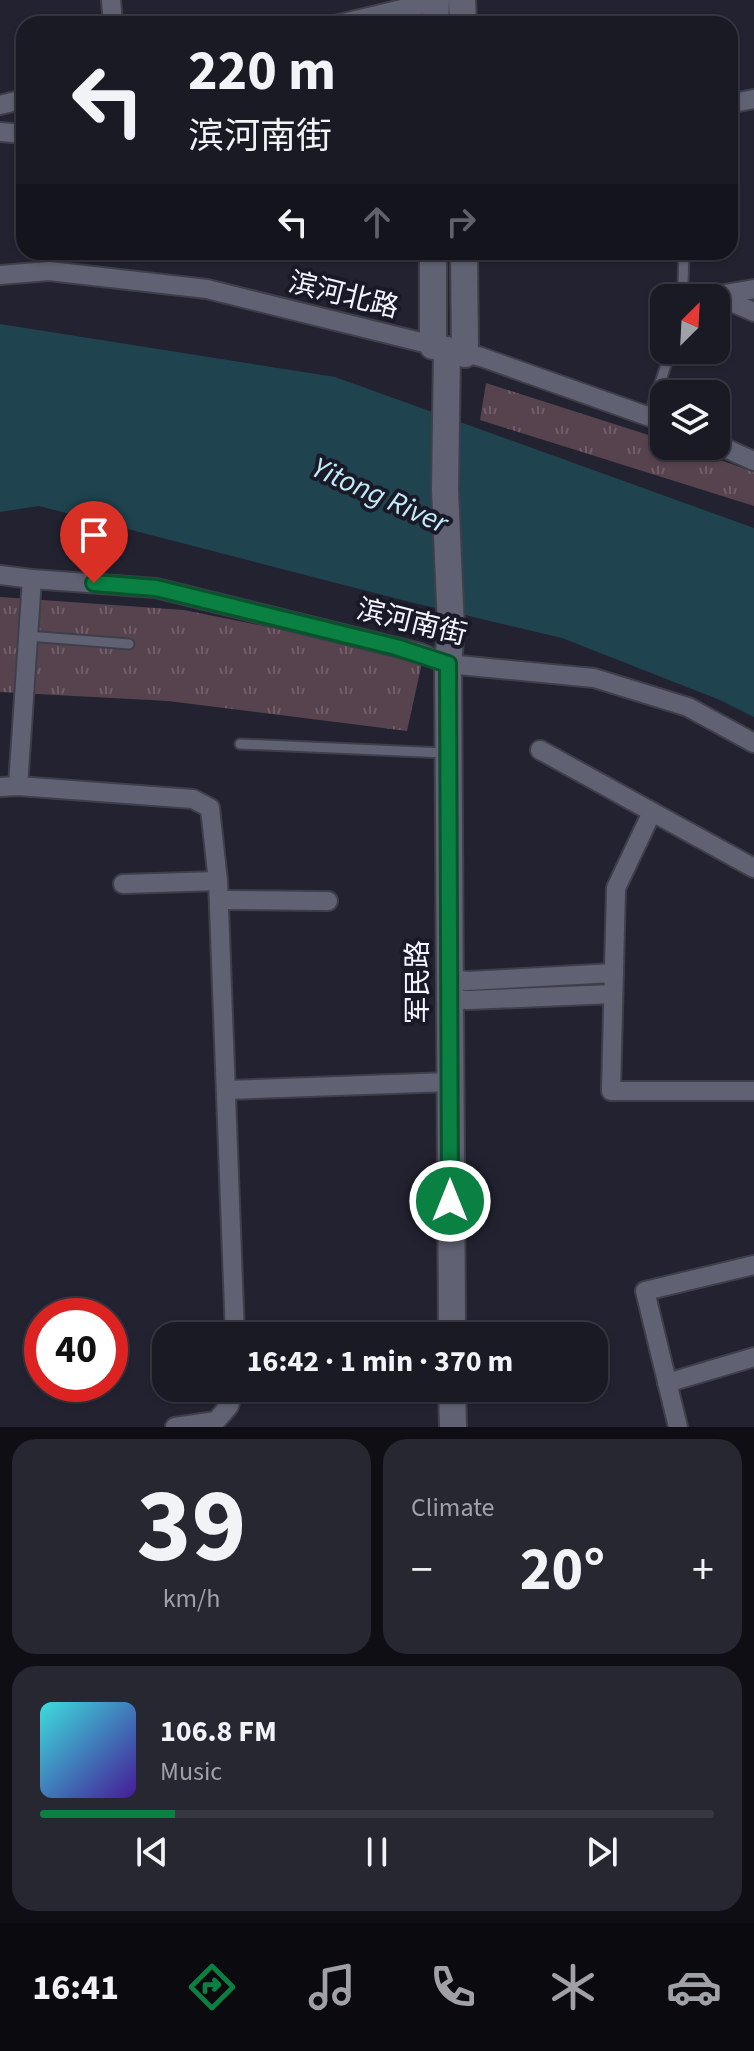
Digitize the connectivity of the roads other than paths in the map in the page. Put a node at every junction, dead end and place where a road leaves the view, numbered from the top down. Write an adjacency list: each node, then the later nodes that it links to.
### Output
1 (436, 0): 2 (street)
2 (371, 16)
3 (434, 260): 12 (street)
4 (463, 260): 12 (street)
5 (684, 260): 7 (lane)
6 (0, 275): 12 (street, 滨河北路)
7 (683, 284)
8 (754, 289): 9 (street)
9 (730, 293)
10 (730, 304): 11 (street)
11 (754, 312)
12 (448, 350): 13 (street, 滨河北路); 20 (street, 军民路)
13 (650, 417)
14 (730, 450): 15 (street)
15 (754, 461)
16 (0, 575): 17 (street, 滨河南街)
17 (32, 579): 18 (street); 20 (street, 滨河南街)
18 (28, 636): 19 (lane); 25 (street)
19 (129, 644)
20 (448, 664): 21 (street, 滨河南街); 24 (street, 军民路)
21 (754, 743)
22 (240, 744): 24 (lane)
23 (540, 750): 26 (street)
24 (448, 753): 33 (street, 军民路)
25 (9, 787): 28 (street)
26 (652, 812): 27 (street); 32 (street)
27 (754, 868)
28 (218, 881): 29 (street); 30 (street)
29 (123, 884)
30 (219, 900): 31 (street); 36 (street)
31 (328, 901)
32 (614, 973): 33 (street); 34 (street)
33 (449, 989): 34 (street); 35 (street, 军民路)
34 (613, 994): 37 (street)
35 (449, 1082): 36 (street); 40 (street, 军民路)
36 (226, 1090): 39 (street)
37 (754, 1091)
38 (754, 1265): 42 (street)
39 (234, 1322)
40 (452, 1322)
41 (754, 1357): 42 (street)
42 (667, 1383): 47 (street)
43 (230, 1402): 45 (street)
44 (452, 1402): 46 (street)
45 (175, 1427)
46 (453, 1427)
47 (678, 1427)

